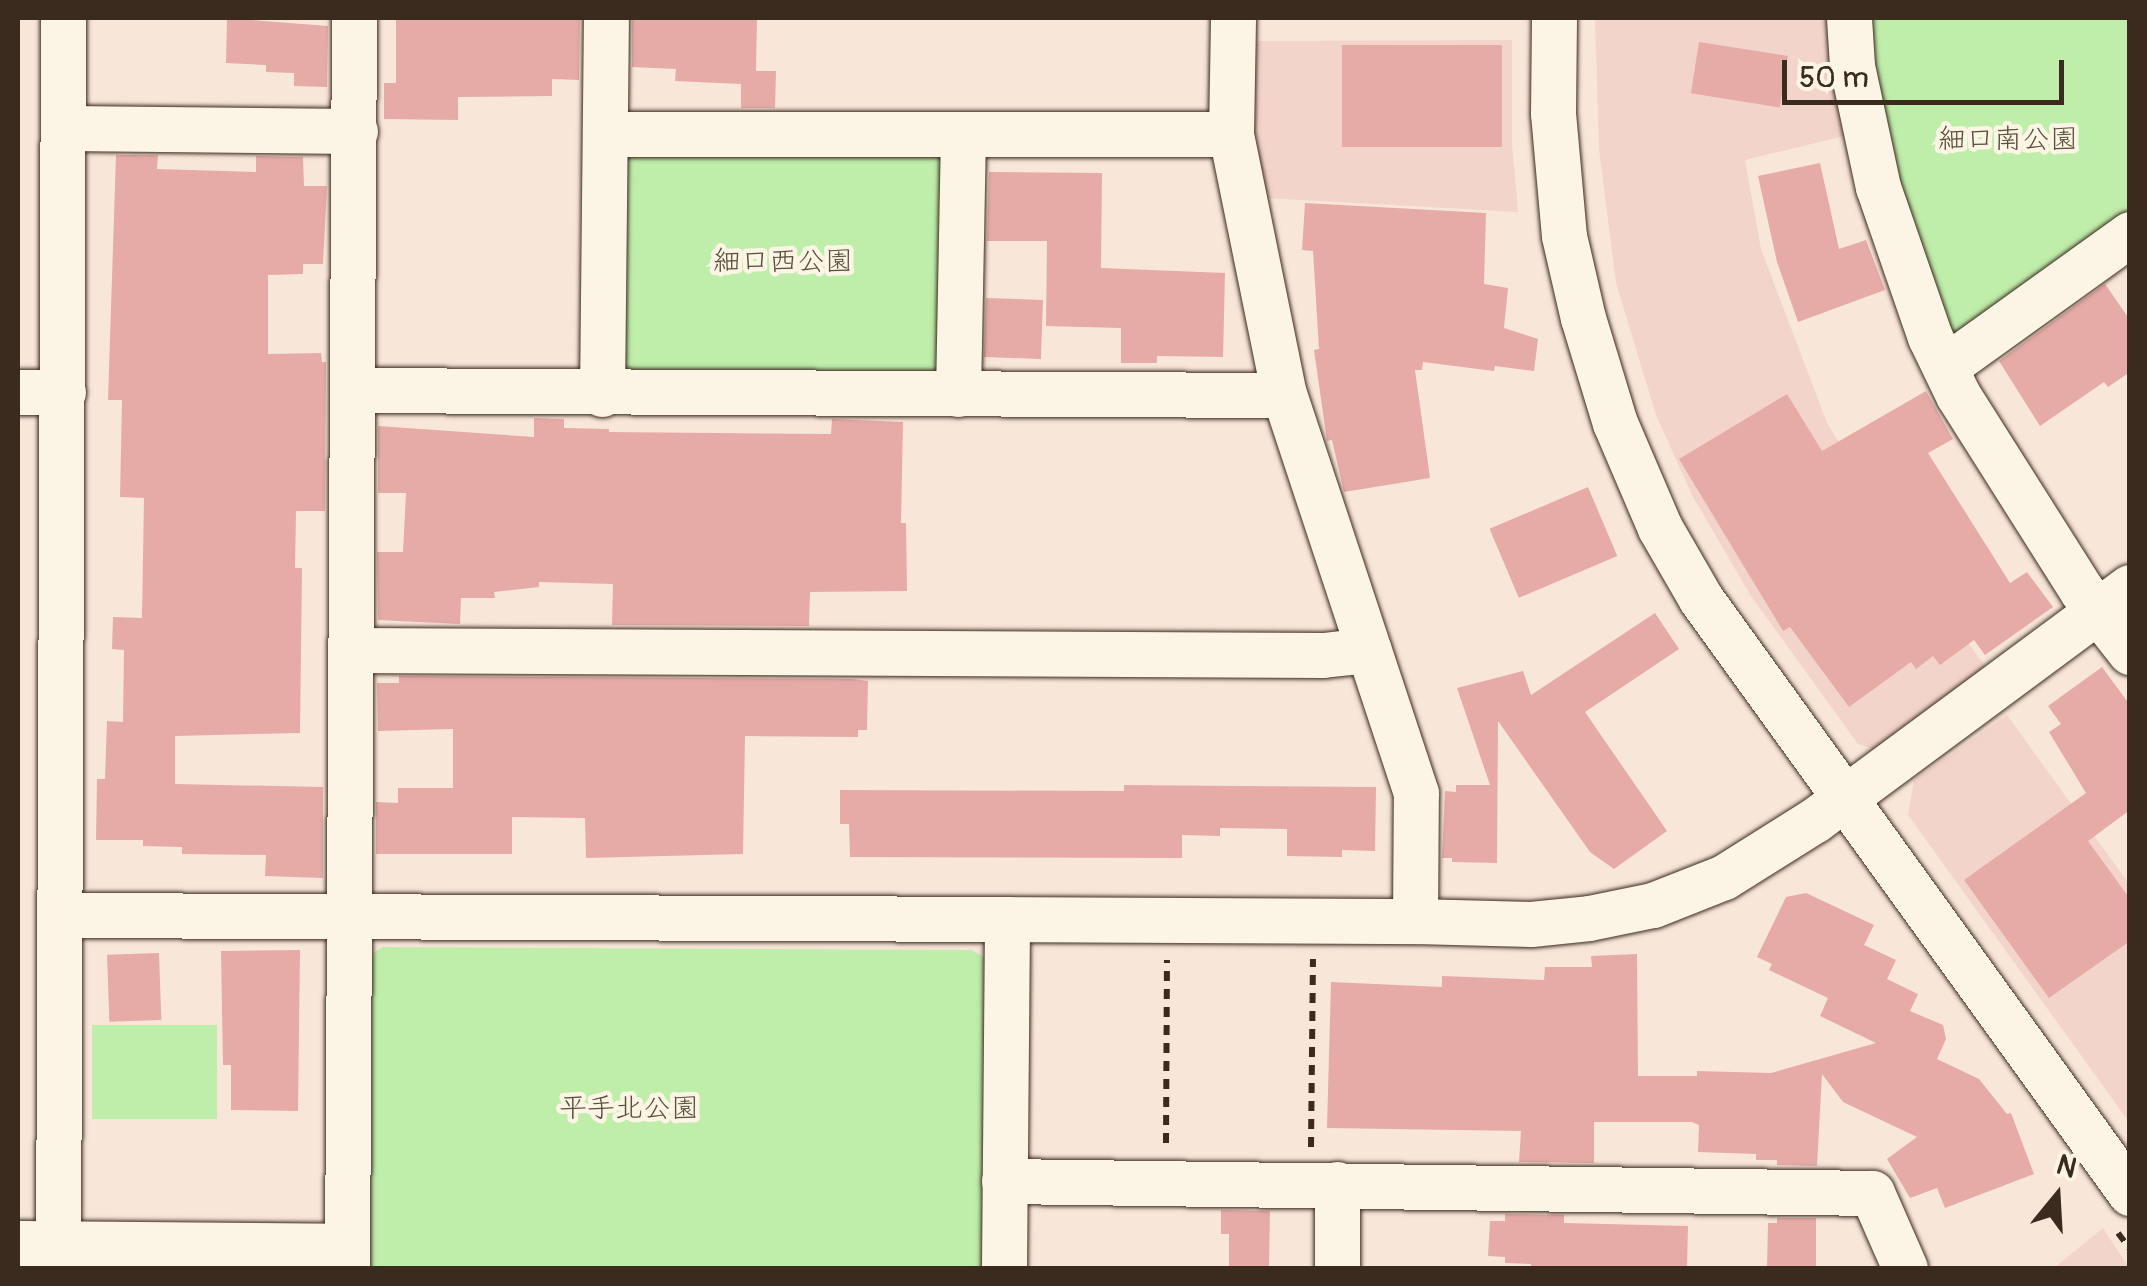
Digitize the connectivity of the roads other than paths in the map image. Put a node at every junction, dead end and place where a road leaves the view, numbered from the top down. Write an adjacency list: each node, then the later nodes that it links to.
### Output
1 (64, 18): 7 (street)
2 (354, 18): 8 (street)
3 (606, 18): 9 (street)
4 (1233, 18): 10 (street)
5 (1554, 18): 24 (street)
6 (1849, 18): 13 (street)
7 (65, 128): 8 (street); 16 (street)
8 (355, 131): 14 (street)
9 (606, 134): 11 (street); 17 (street)
10 (1231, 134): 11 (street); 19 (street)
11 (962, 136): 18 (street)
12 (2130, 234): 13 (street)
13 (1946, 367): 20 (street)
14 (352, 390): 17 (street); 21 (street)
15 (18, 392): 16 (street)
16 (63, 392): 25 (street)
17 (602, 394): 18 (street)
18 (958, 394): 19 (street)
19 (1284, 395): 22 (street)
20 (2113, 599): 23 (street); 24 (street)
21 (350, 650): 22 (street); 26 (street)
22 (1369, 650): 28 (street)
23 (2130, 652)
24 (1843, 798): 28 (street); 31 (street)
25 (59, 915): 26 (street); 32 (street)
26 (351, 917): 27 (street); 33 (street)
27 (1007, 919): 28 (street); 29 (street)
28 (1415, 920)
29 (1004, 1182): 30 (street); 34 (street)
30 (1324, 1184): 35 (street); 36 (street)
31 (2118, 1205)
32 (45, 1251): 33 (street)
33 (347, 1257)
34 (1004, 1268)
35 (1337, 1268)
36 (1905, 1268)

